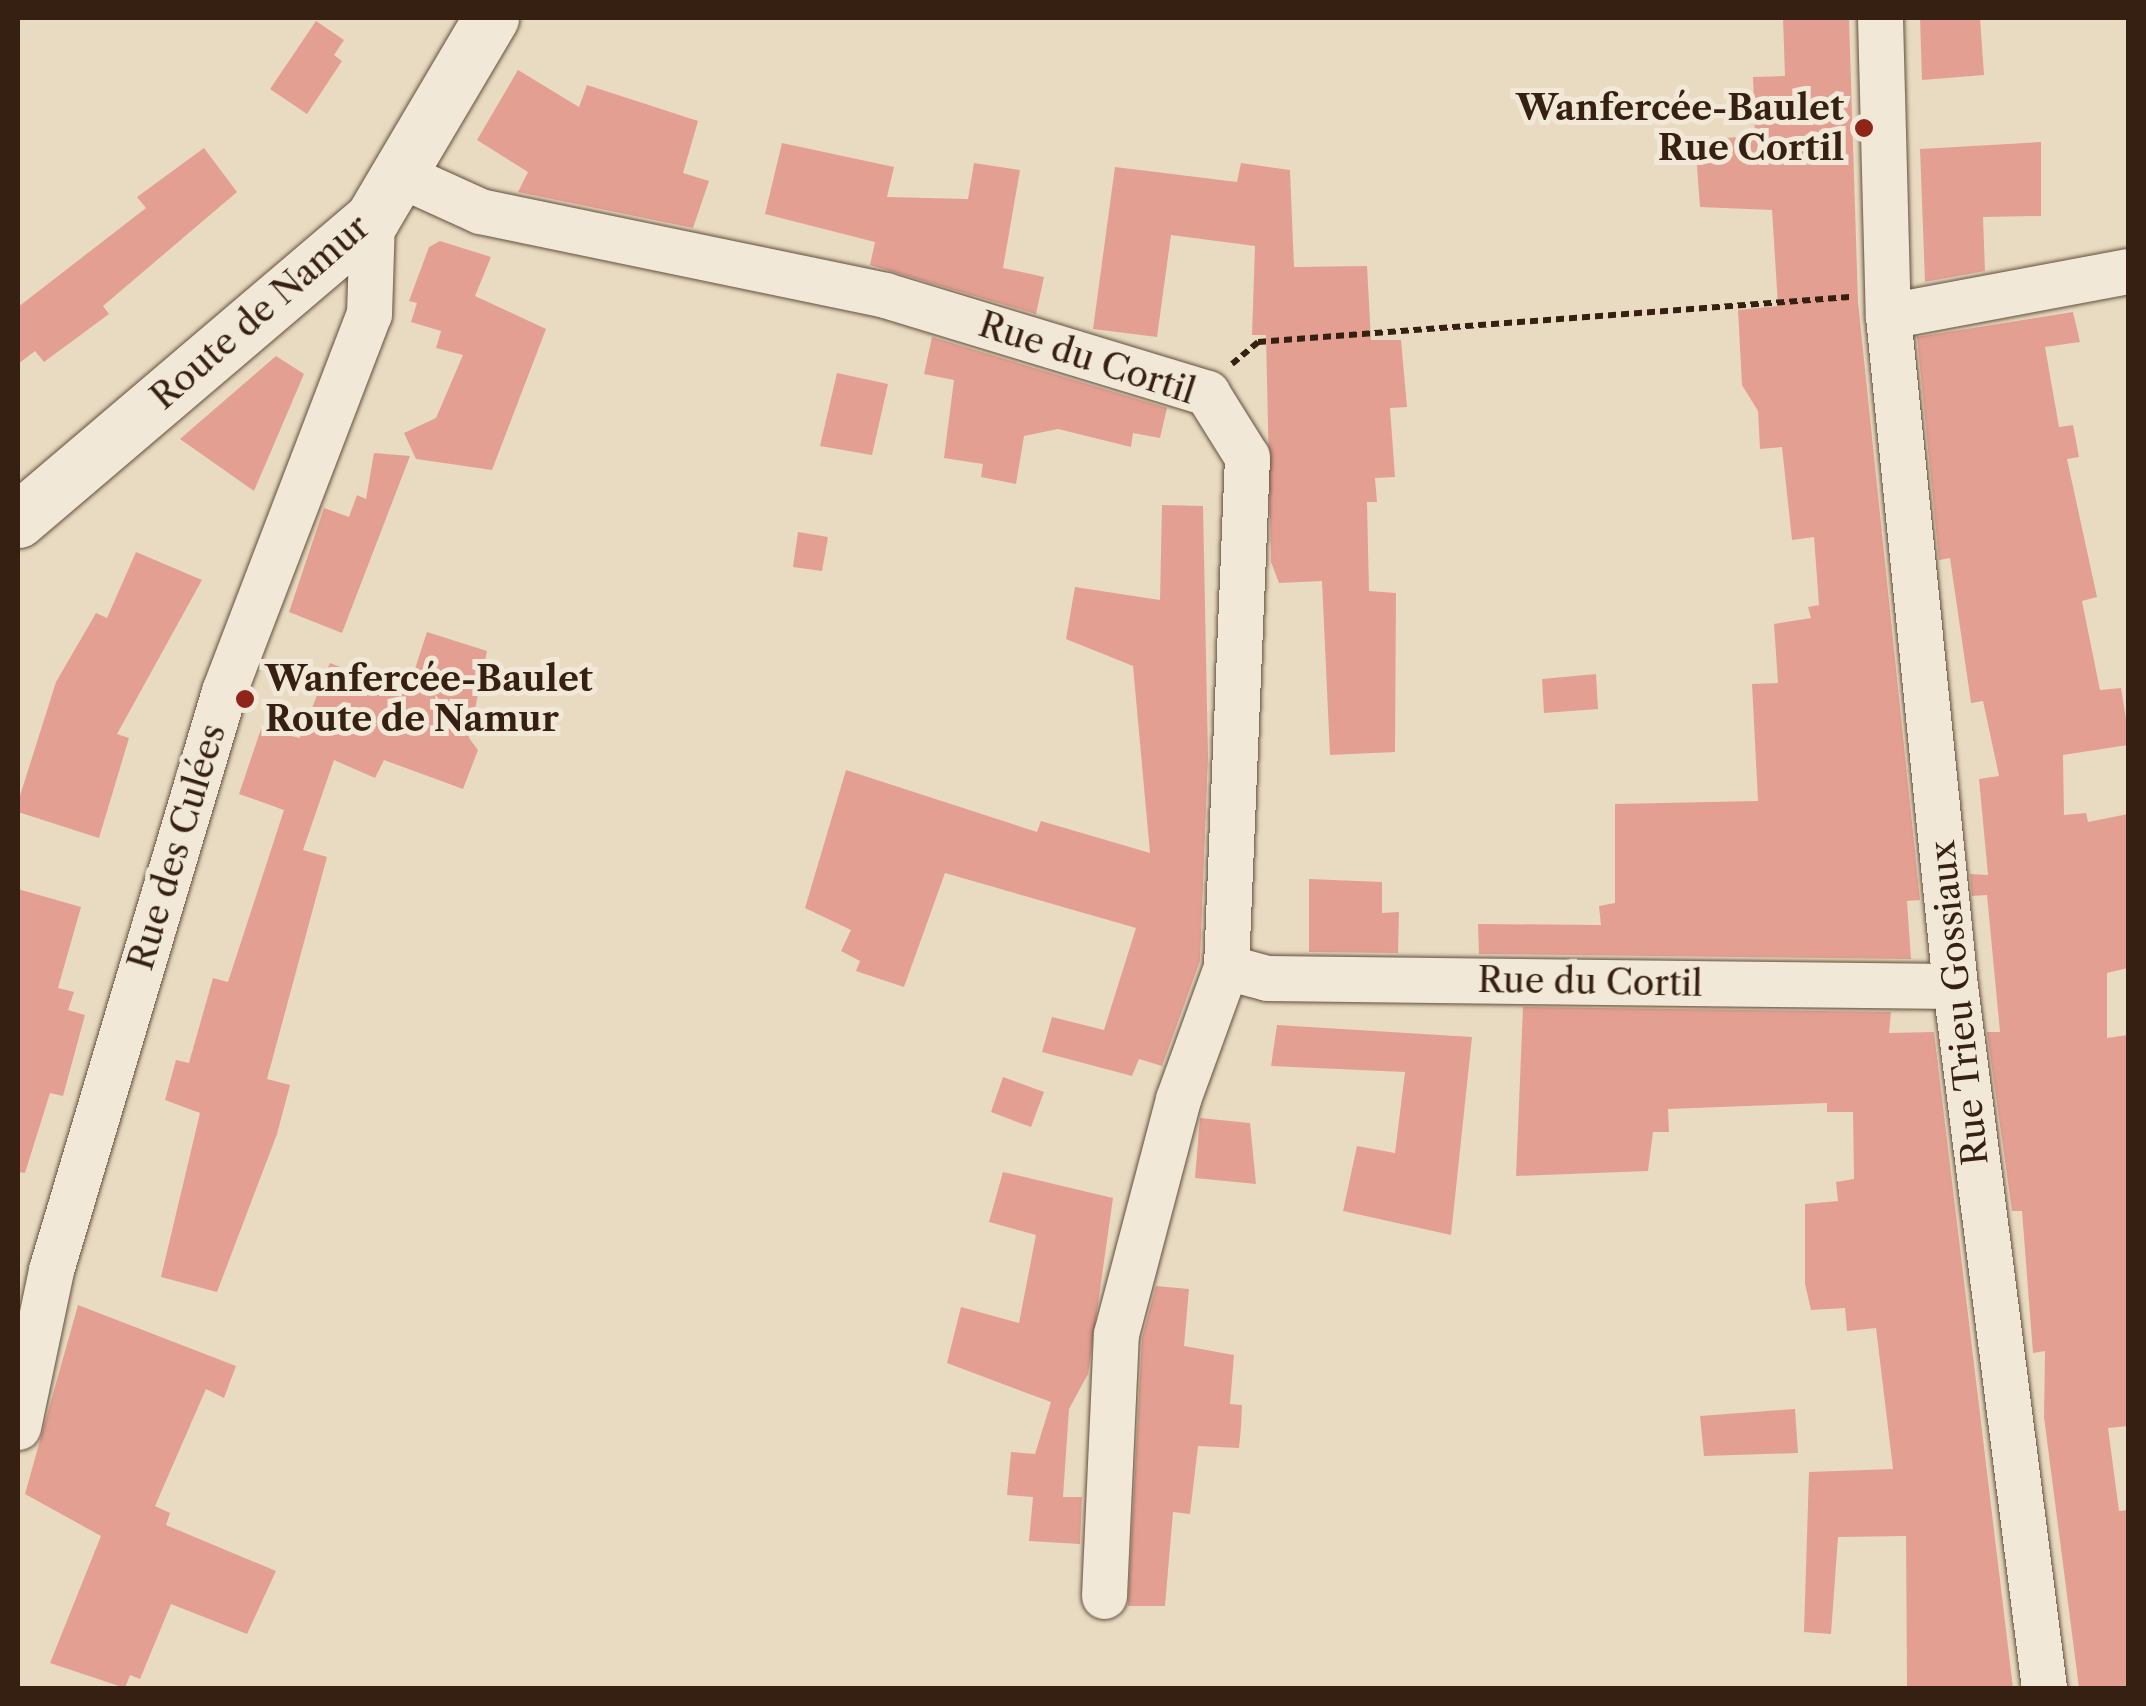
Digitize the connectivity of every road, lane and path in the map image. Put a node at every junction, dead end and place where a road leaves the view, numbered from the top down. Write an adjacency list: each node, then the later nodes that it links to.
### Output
1 (491, 18): 3 (main road, Route de Namur)
2 (1880, 18): 5 (street, Rue Trieu Gossiaux)
3 (388, 197): 6 (street, Rue du Cortil); 7 (main road, Route de Namur); 10 (street, Rue des Culées)
4 (2128, 271): 5 (street)
5 (1888, 316): 6 (path); 9 (street, Rue Trieu Gossiaux)
6 (1200, 392): 8 (street, Rue du Cortil)
7 (18, 520)
8 (1226, 966): 9 (street, Rue du Cortil); 11 (street, Rue du Cortil)
9 (1955, 986): 12 (street, Rue Trieu Gossiaux)
10 (18, 1427)
11 (1104, 1596)
12 (2044, 1688)

